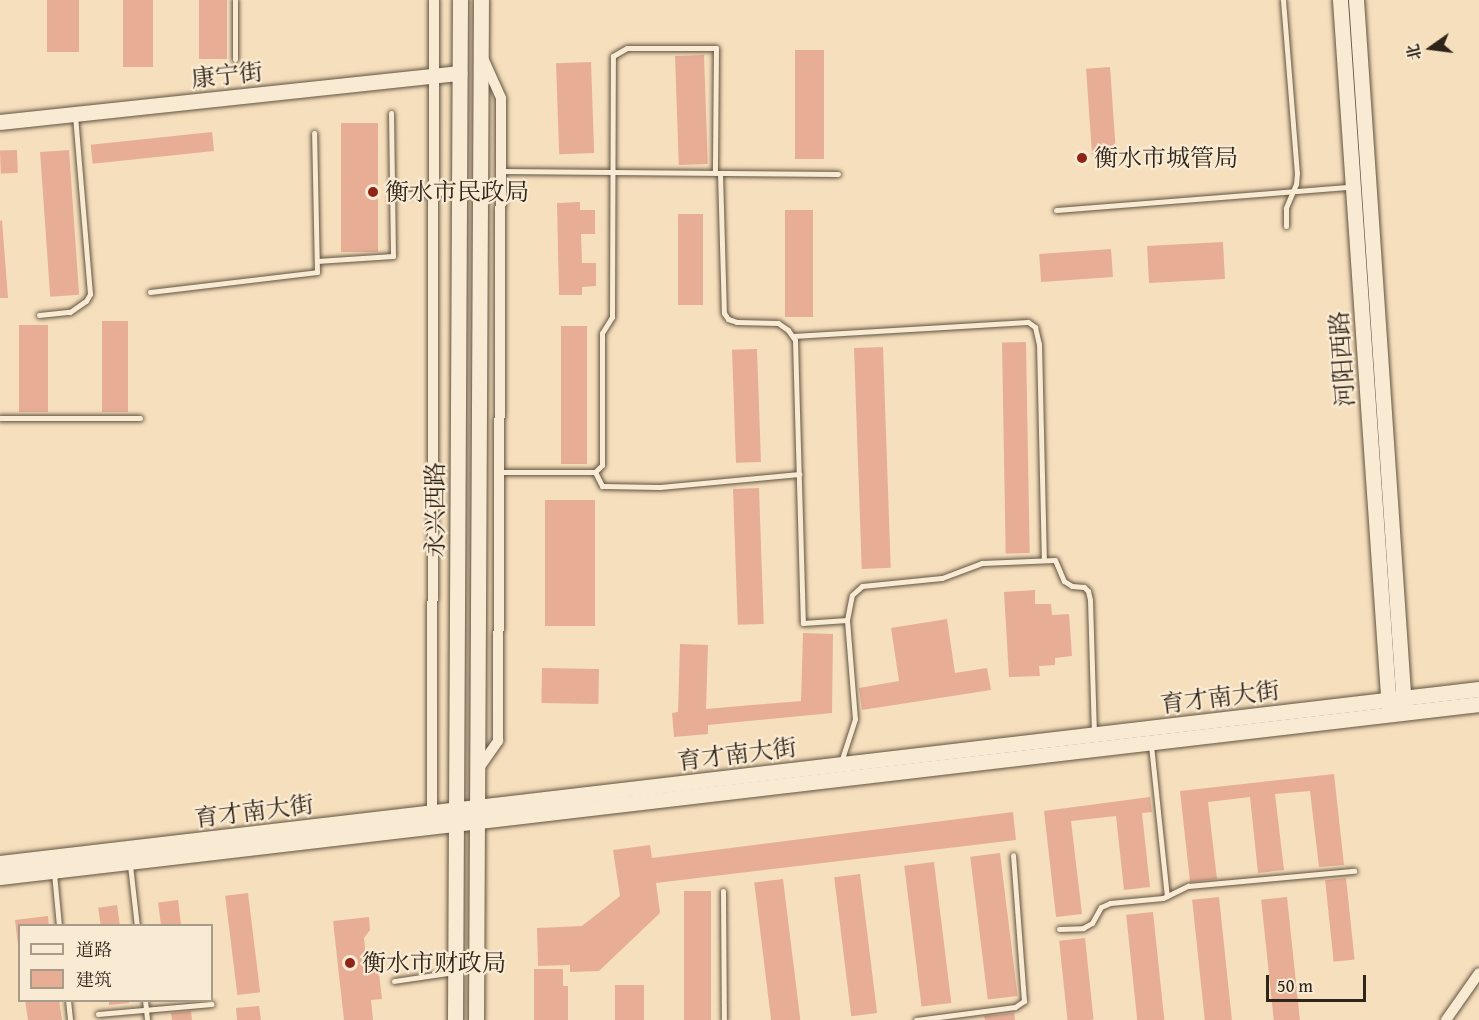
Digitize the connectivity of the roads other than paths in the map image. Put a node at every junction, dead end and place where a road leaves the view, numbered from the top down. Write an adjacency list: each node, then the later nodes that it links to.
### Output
1 (235, 0): 9 (lane)
2 (434, 0): 11 (street)
3 (459, 0): 10 (main road, 永兴西路)
4 (481, 0): 8 (main road, 永兴西路)
5 (1283, 0): 22 (lane)
6 (1340, 0): 20 (main road, 河阳西路)
7 (1356, 0): 40 (main road, 河阳西路)
8 (481, 53): 16 (street); 44 (main road, 永兴西路)
9 (234, 59)
10 (459, 73): 11 (main road, 康宁街); 21 (main road, 永兴西路)
11 (434, 76): 13 (main road, 康宁街); 23 (street)
12 (391, 113): 24 (lane)
13 (75, 114): 14 (main road, 康宁街); 29 (lane)
14 (0, 122)
15 (314, 133): 27 (lane)
16 (500, 171): 17 (lane); 33 (street)
17 (612, 172): 18 (lane); 18 (lane); 34 (lane)
18 (718, 173): 19 (lane); 30 (lane)
19 (838, 174)
20 (1353, 187): 22 (lane); 40 (main road, 河阳西路)
21 (459, 192): 23 (lane); 47 (main road, 永兴西路)
22 (1294, 192): 25 (lane); 26 (lane)
23 (434, 193): 24 (lane); 45 (street)
24 (392, 195): 27 (lane)
25 (1056, 210)
26 (1286, 225)
27 (316, 261): 28 (lane)
28 (150, 292)
29 (39, 315)
30 (793, 336): 35 (lane); 36 (lane)
31 (0, 418): 32 (lane)
32 (140, 418)
33 (499, 472): 34 (lane); 44 (street)
34 (594, 472): 35 (lane)
35 (799, 474): 37 (lane)
36 (1044, 559): 37 (lane); 41 (lane)
37 (847, 620): 43 (lane)
38 (1479, 689): 40 (main road, 育才南大街)
39 (1479, 704): 40 (main road, 育才南大街)
40 (1396, 706): 41 (main road, 育才南大街); 42 (main road, 育才南大街)
41 (1094, 735): 43 (main road, 育才南大街)
42 (1151, 742): 46 (main road, 育才南大街); 55 (lane)
43 (840, 764): 46 (main road, 育才南大街)
44 (477, 771): 46 (main road, 永兴西路)
45 (432, 812): 47 (main road, 育才南大街); 50 (main road, 育才南大街)
46 (477, 814): 47 (main road, 育才南大街); 70 (main road, 永兴西路)
47 (456, 817): 49 (main road, 育才南大街); 59 (main road, 永兴西路)
48 (1013, 855): 72 (lane)
49 (129, 862): 51 (main road, 育才南大街); 57 (lane)
50 (0, 863)
51 (53, 871): 53 (main road, 育才南大街); 56 (lane)
52 (1354, 871): 55 (lane)
53 (0, 878)
54 (723, 891): 71 (lane)
55 (1167, 896): 58 (lane)
56 (60, 924)
57 (137, 924)
58 (1059, 929)
59 (455, 972): 61 (lane); 69 (main road, 永兴西路)
60 (1479, 973): 73 (street)
61 (394, 981)
62 (68, 1002): 67 (lane)
63 (145, 1002): 65 (lane)
64 (212, 1004): 65 (lane)
65 (146, 1010): 66 (lane); 68 (lane)
66 (98, 1014)
67 (70, 1020)
68 (147, 1020)
69 (455, 1020)
70 (476, 1020)
71 (724, 1020)
72 (916, 1020)
73 (1446, 1020)

